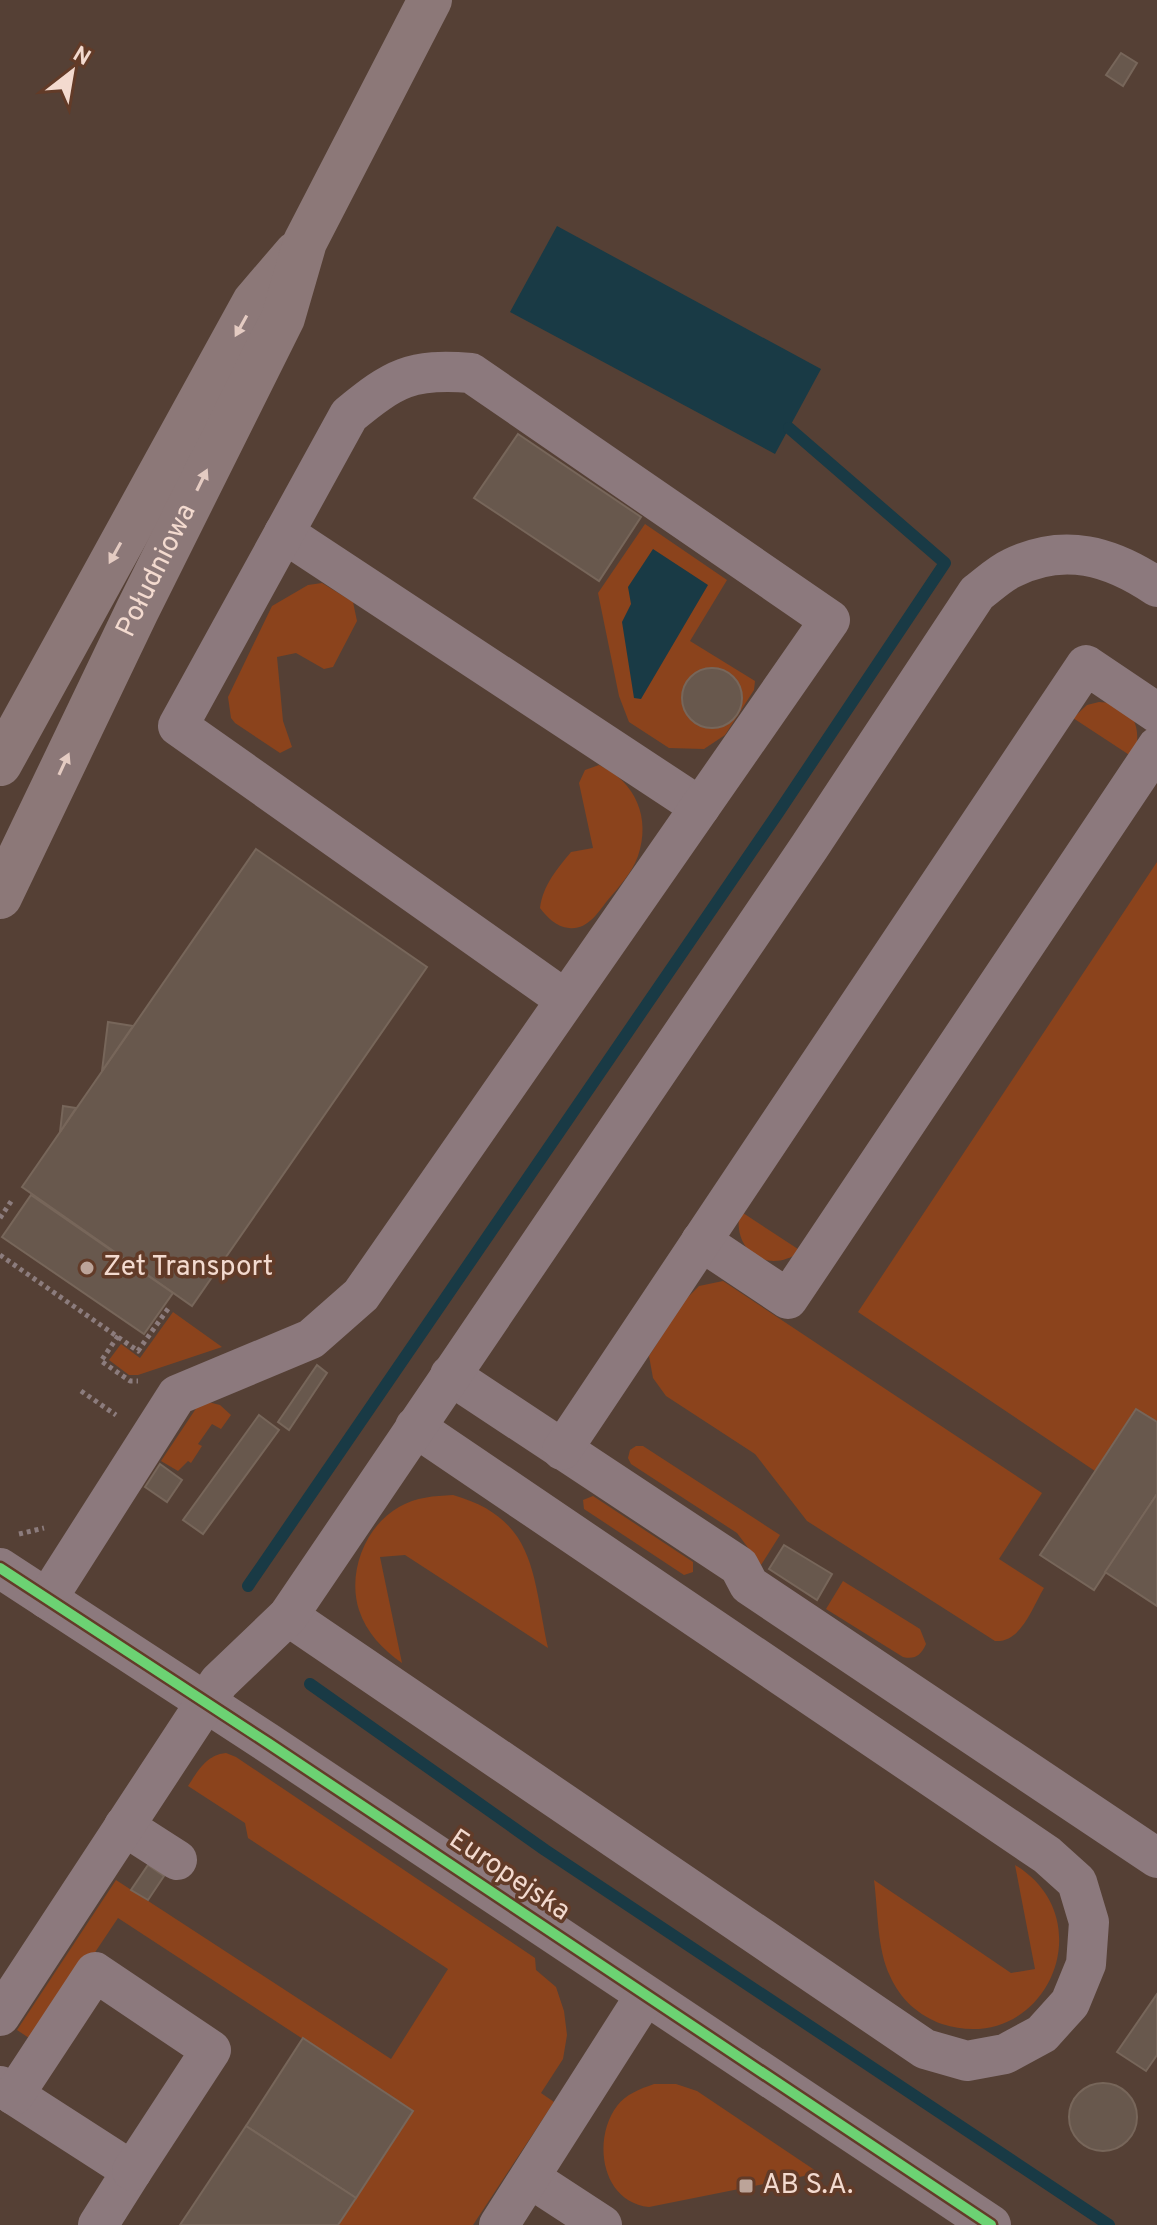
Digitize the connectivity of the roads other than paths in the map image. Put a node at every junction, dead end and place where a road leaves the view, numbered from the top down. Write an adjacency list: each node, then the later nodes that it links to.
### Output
1 (430, 0): 2 (main road, Południowa)
2 (305, 242): 7 (main road, Południowa, one-way to 7); 9 (main road, Południowa, one-way to 2)
3 (284, 533): 8 (street); 8 (street); 10 (street)
4 (1157, 587): 12 (street)
5 (1157, 713): 11 (street)
6 (1157, 747): 11 (street)
7 (0, 764)
8 (700, 807): 10 (street)
9 (0, 897)
10 (566, 1000): 16 (street)
11 (701, 1241): 14 (street)
12 (450, 1375): 13 (street); 14 (street)
13 (415, 1427): 17 (street); 17 (street)
14 (562, 1450): 20 (street)
15 (0, 1568): 16 (street, Europejska)
16 (47, 1599): 18 (street, Europejska)
17 (288, 1616): 18 (street)
18 (206, 1702): 19 (street); 22 (street, Europejska)
19 (124, 1826): 21 (street); 23 (street)
20 (1157, 1858)
21 (177, 1860)
22 (645, 1996): 26 (street); 30 (street, Europejska)
23 (0, 2016)
24 (7, 2090): 25 (street); 25 (street)
25 (132, 2171): 27 (street)
26 (530, 2178): 28 (street); 29 (street)
27 (98, 2225)
28 (499, 2225)
29 (602, 2225)
30 (991, 2225)

